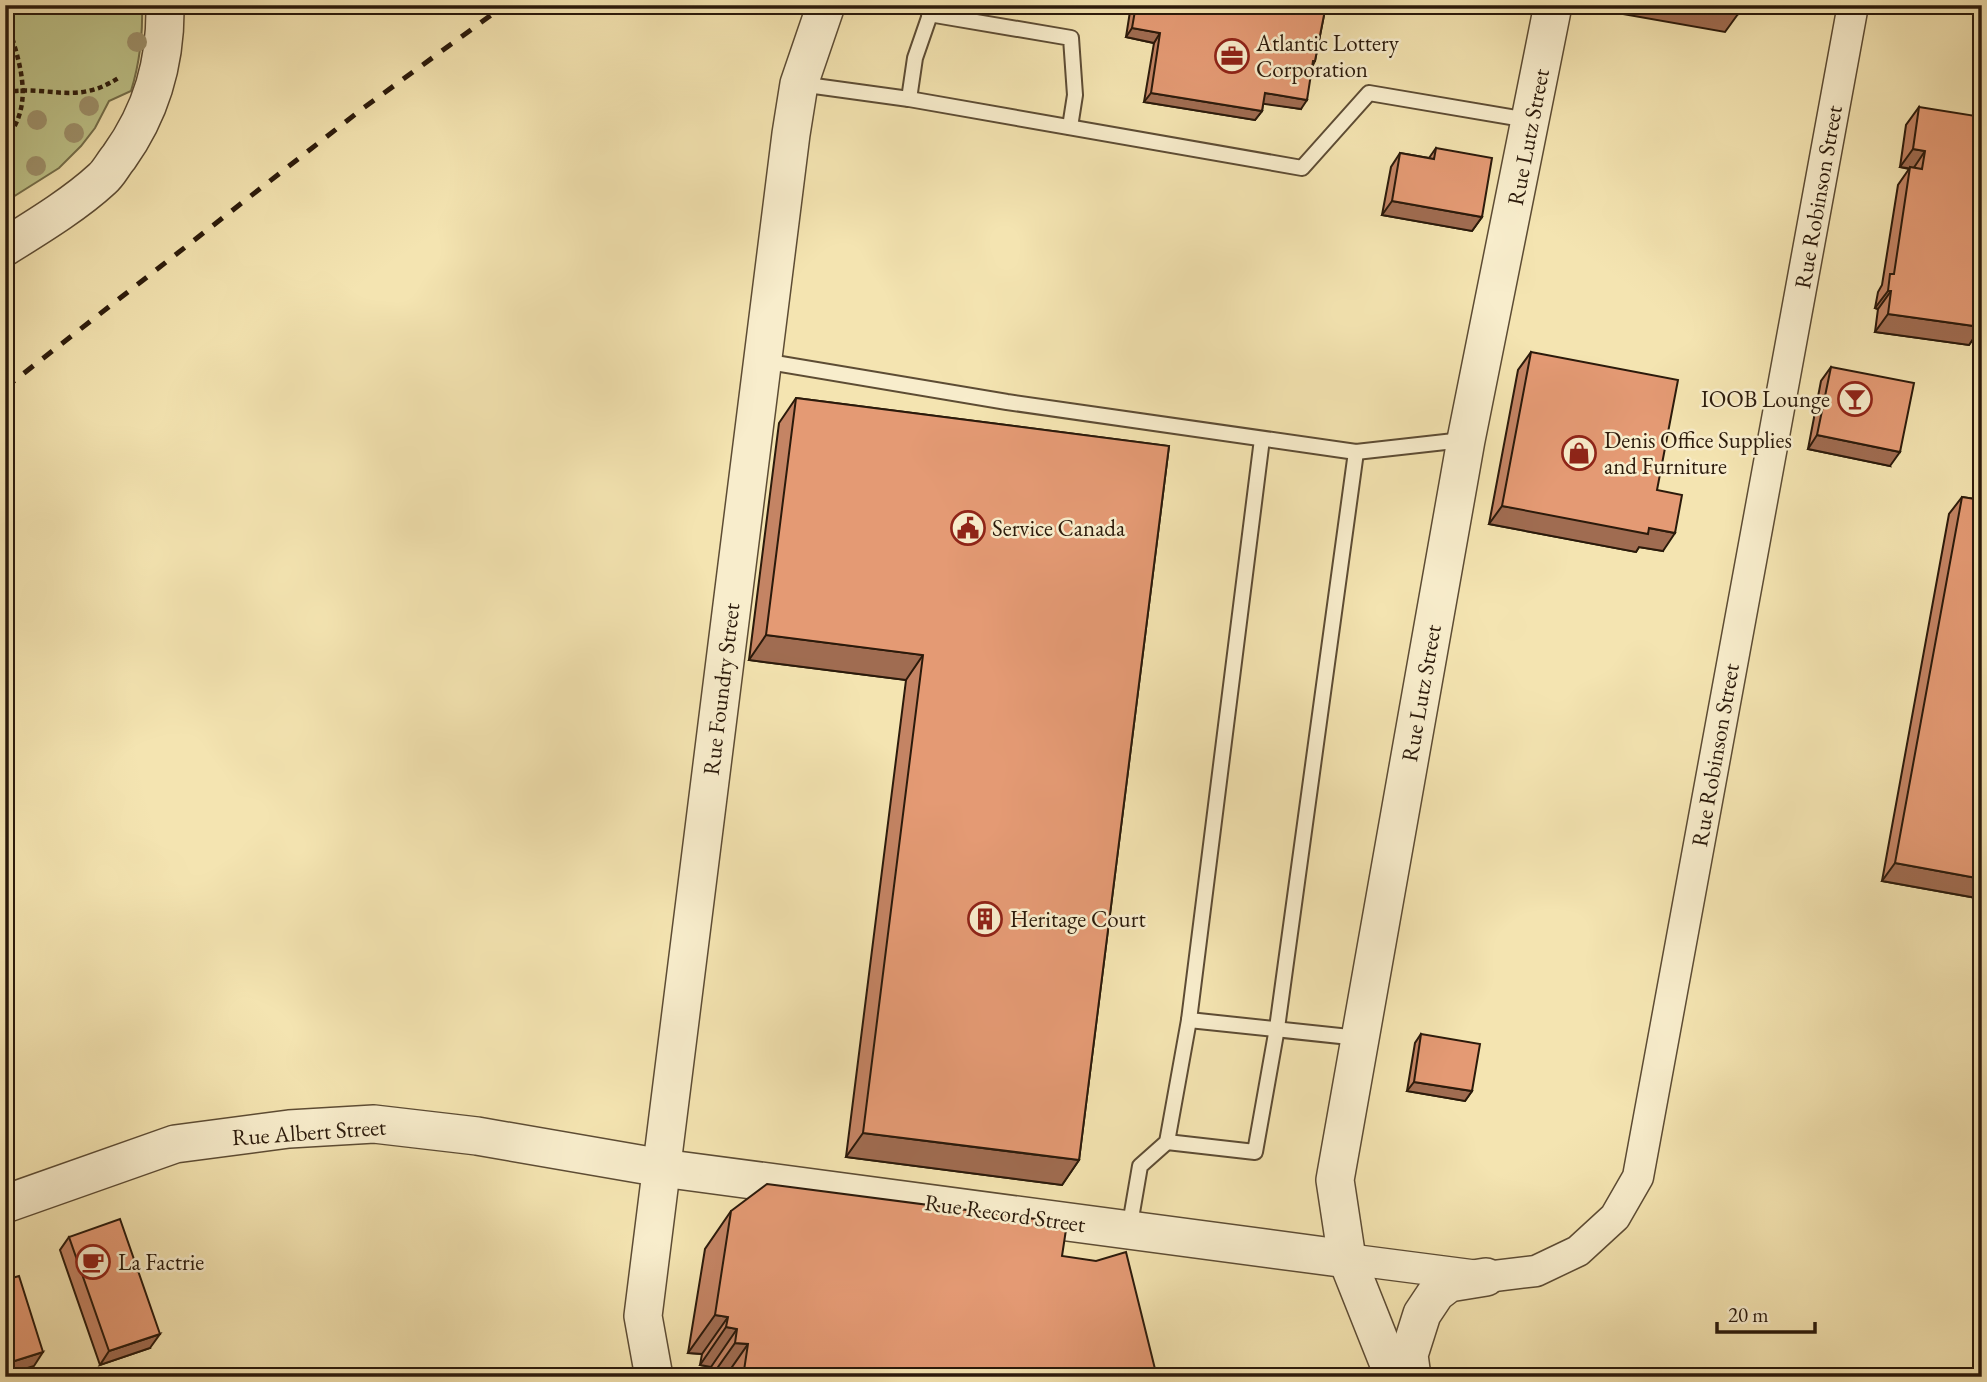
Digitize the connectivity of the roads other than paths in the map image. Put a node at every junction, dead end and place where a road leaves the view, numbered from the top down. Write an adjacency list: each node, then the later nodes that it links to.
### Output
1 (164, 5): 10 (street)
2 (826, 5): 6 (street, Rue Foundry Street)
3 (1553, 5): 8 (street, Rue Lutz Street)
4 (1853, 5): 23 (street, Rue Robinson Street)
5 (931, 10): 7 (lane); 9 (lane)
6 (799, 83): 7 (lane); 11 (street, Rue Foundry Street)
7 (909, 99): 9 (lane)
8 (1531, 120): 9 (lane); 13 (street, Rue Lutz Street)
9 (1070, 127)
10 (5, 247)
11 (762, 360): 12 (lane); 19 (street, Rue Foundry Street)
12 (1262, 439): 14 (lane); 15 (lane)
13 (1466, 440): 14 (lane); 17 (street, Rue Lutz Street)
14 (1356, 452): 16 (lane)
15 (1189, 1020): 16 (lane); 18 (lane)
16 (1277, 1028): 17 (lane); 18 (lane)
17 (1360, 1038): 22 (street, Rue Lutz Street)
18 (1167, 1142): 21 (lane)
19 (662, 1168): 20 (street, Rue Albert Street); 21 (street, Rue Record Street); 24 (street, Rue Foundry Street)
20 (5, 1204)
21 (1129, 1230): 22 (street, Rue Record Street)
22 (1348, 1259): 23 (street, Rue Robinson Street); 25 (street, Rue Lutz Street)
23 (1486, 1277): 26 (street)
24 (654, 1377)
25 (1394, 1377)
26 (1412, 1377)

